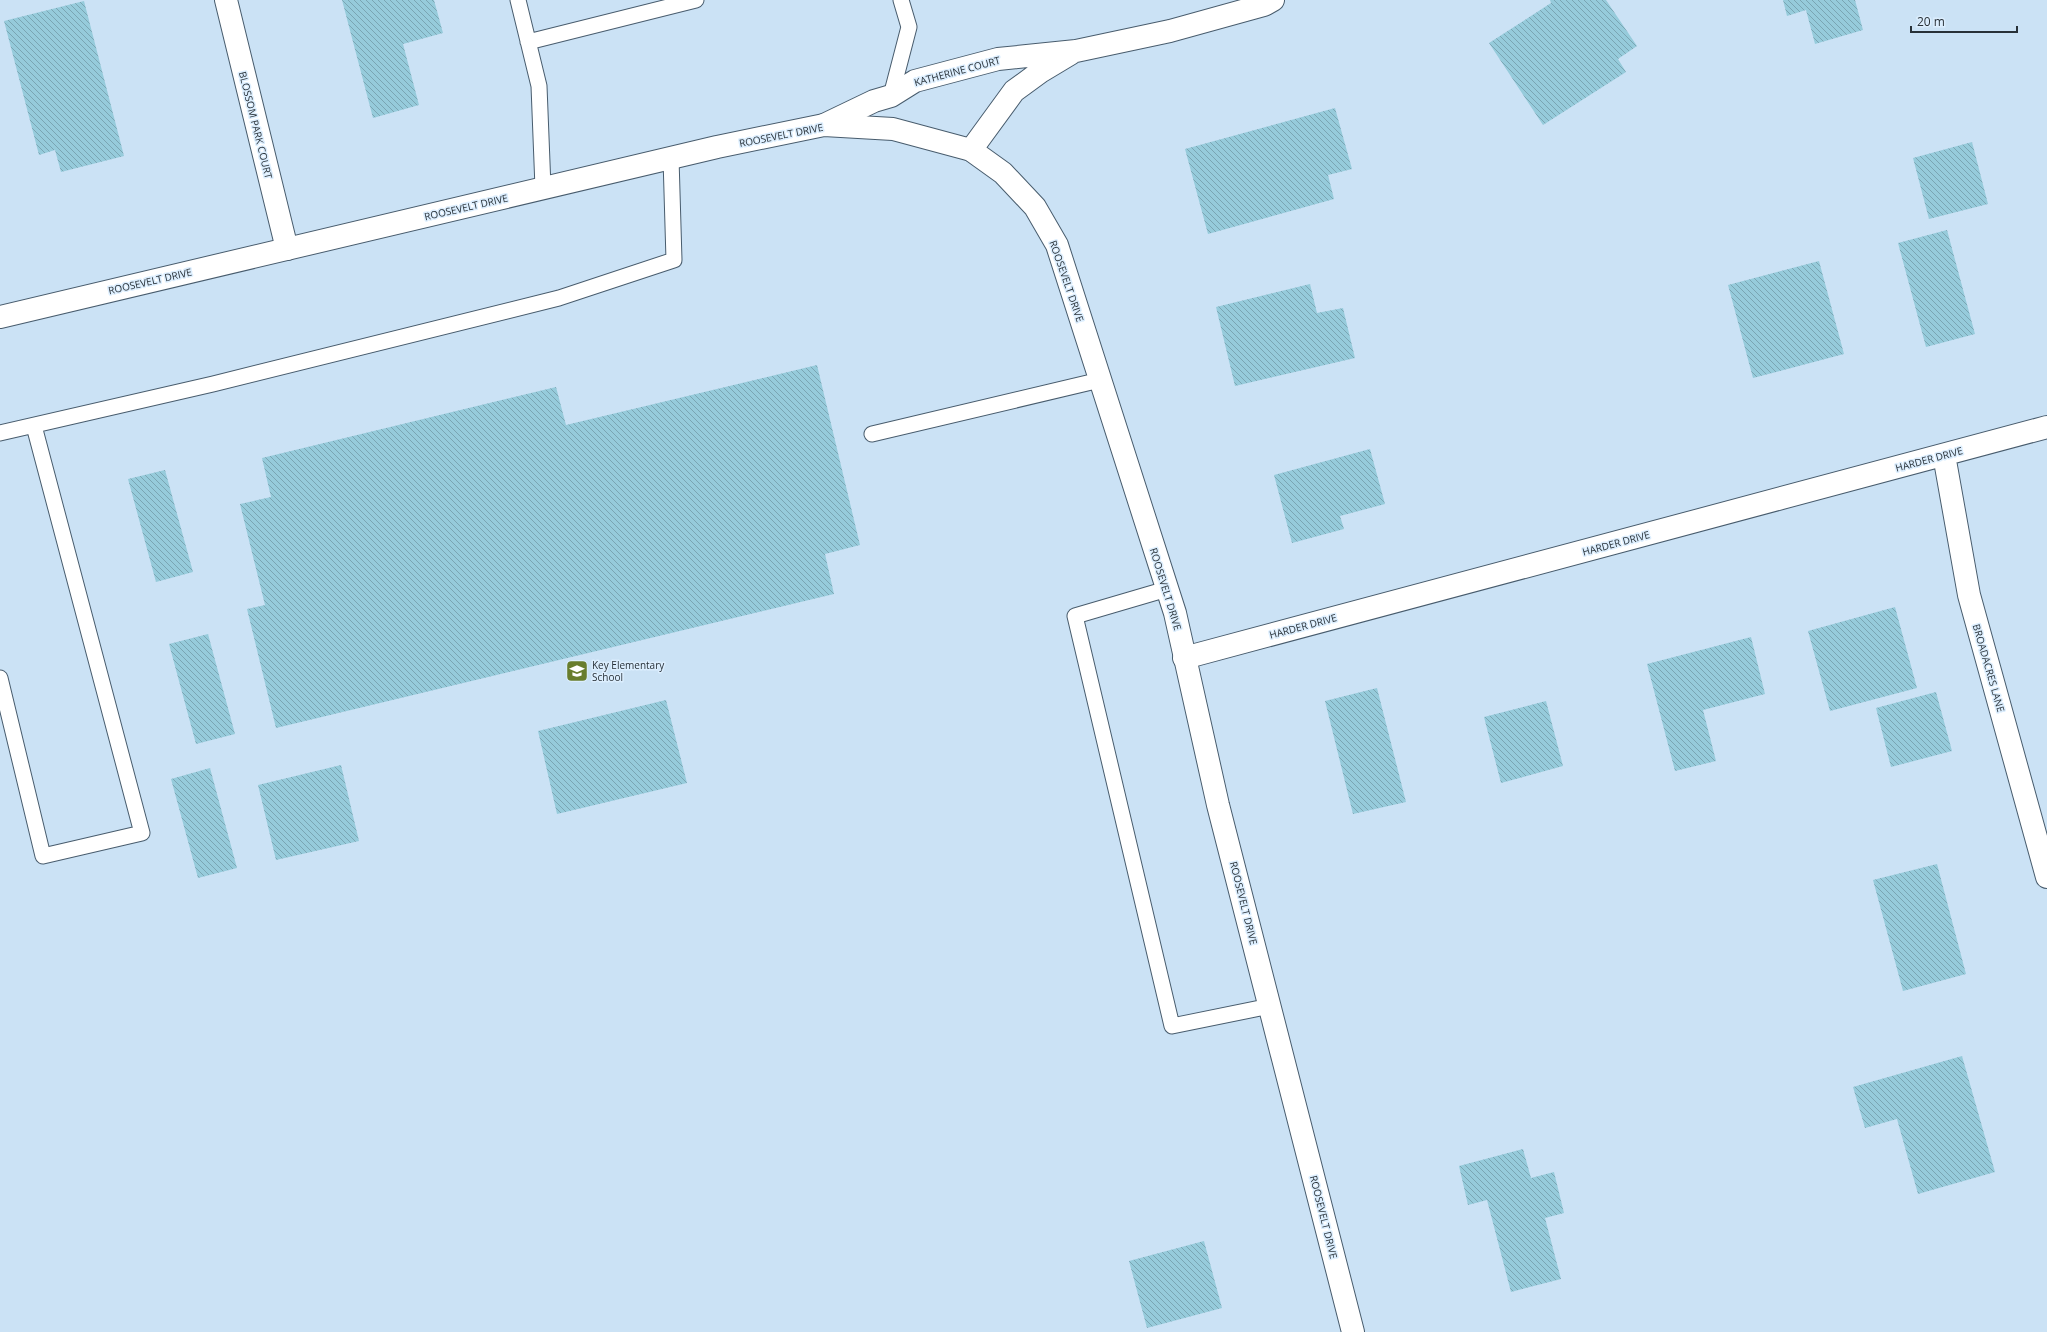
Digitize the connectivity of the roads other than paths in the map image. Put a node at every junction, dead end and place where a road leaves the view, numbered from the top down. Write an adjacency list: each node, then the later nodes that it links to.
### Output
1 (226, 0): 13 (street, BLOSSOM PARK COURT)
2 (518, 0): 6 (lane)
3 (696, 0): 6 (lane)
4 (901, 0): 8 (lane)
5 (1273, 0): 7 (street, KATHERINE COURT)
6 (528, 42): 12 (lane)
7 (1076, 50): 8 (street, KATHERINE COURT); 10 (street, KATHERINE COURT)
8 (891, 96): 9 (street, KATHERINE COURT)
9 (824, 125): 10 (street, ROOSEVELT DRIVE); 11 (street, ROOSEVELT DRIVE)
10 (971, 150): 15 (street, ROOSEVELT DRIVE)
11 (671, 158): 12 (street, ROOSEVELT DRIVE); 16 (lane)
12 (543, 188): 13 (street, ROOSEVELT DRIVE)
13 (287, 249): 14 (street, ROOSEVELT DRIVE)
14 (0, 317)
15 (1100, 380): 19 (lane); 21 (street, ROOSEVELT DRIVE)
16 (34, 426): 18 (lane); 23 (lane)
17 (2047, 427): 20 (street, HARDER DRIVE)
18 (0, 434)
19 (872, 434)
20 (1944, 455): 22 (street, HARDER DRIVE); 24 (street, BROADACRES LANE)
21 (1167, 589): 22 (street, ROOSEVELT DRIVE); 25 (lane)
22 (1184, 658): 25 (street, ROOSEVELT DRIVE)
23 (0, 678)
24 (2047, 877)
25 (1270, 1006): 26 (street, ROOSEVELT DRIVE)
26 (1353, 1332)

